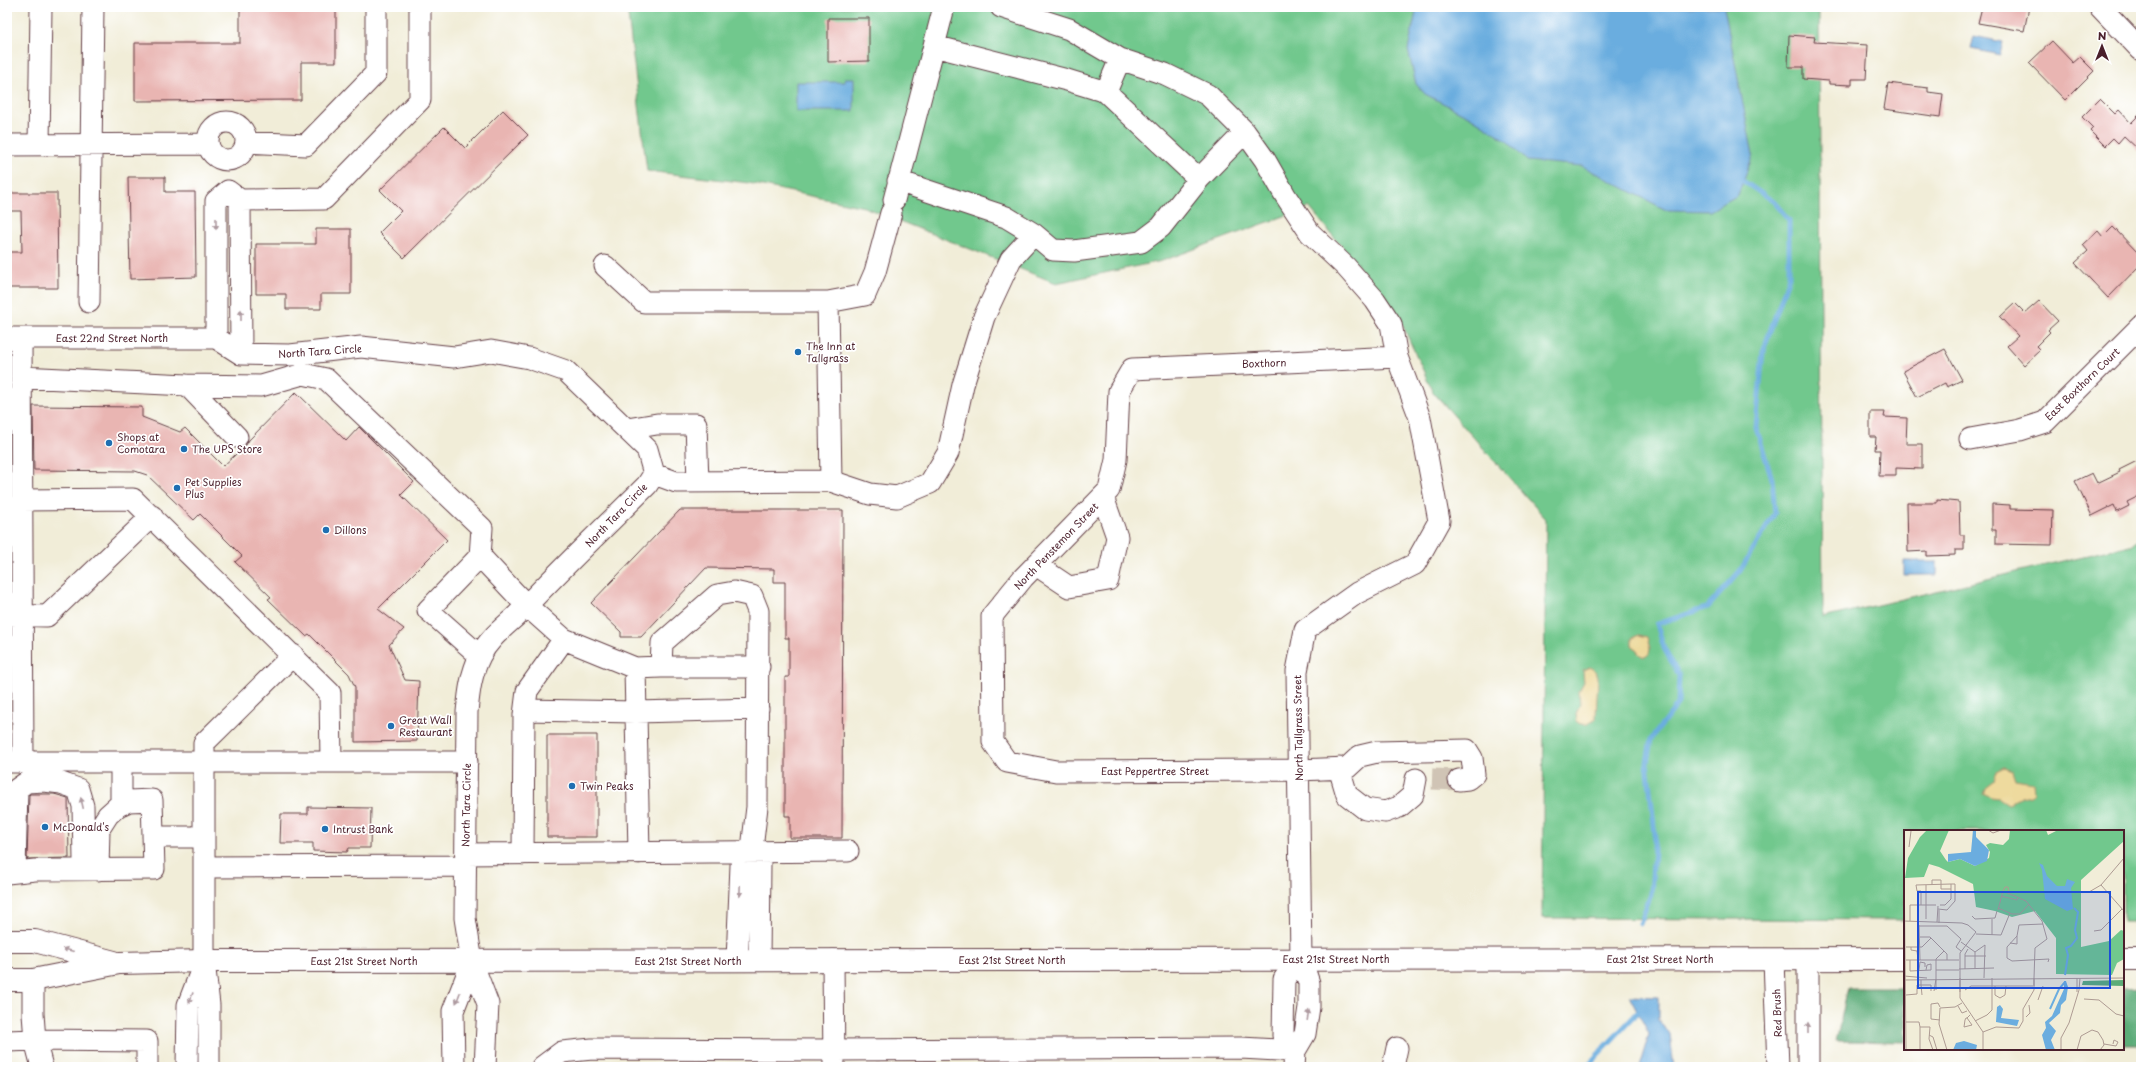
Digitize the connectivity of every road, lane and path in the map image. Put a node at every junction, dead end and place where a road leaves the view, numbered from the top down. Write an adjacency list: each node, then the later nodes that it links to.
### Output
1 (41, 7): 16 (street)
2 (93, 7): 17 (street)
3 (376, 7): 14 (street)
4 (420, 7): 21 (street)
5 (944, 7): 9 (street)
6 (1001, 7): 8 (street, North Tallgrass Street)
7 (2100, 7): 10 (street)
8 (1023, 11): 11 (street, North Tallgrass Street)
9 (934, 46): 12 (street); 22 (street)
10 (2141, 50)
11 (1120, 59): 12 (street); 13 (street, North Tallgrass Street)
12 (1106, 92): 20 (street)
13 (1245, 132): 20 (street); 31 (street, North Tallgrass Street)
14 (246, 142): 15 (street); 19 (street)
15 (208, 144): 17 (street); 19 (street)
16 (39, 145): 17 (street); 18 (street)
17 (90, 145): 25 (street)
18 (7, 146)
19 (227, 160): 21 (street)
20 (1199, 179): 23 (street)
21 (234, 195): 29 (street, one-way to 29); 30 (street, one-way to 21)
22 (894, 198): 23 (street); 26 (street)
23 (1034, 234): 39 (street)
24 (605, 266): 26 (street)
25 (89, 302)
26 (828, 302): 39 (street)
27 (2141, 326): 37 (street, East Boxthorn Court)
28 (14, 338): 29 (street, East 22nd Street North); 33 (street)
29 (216, 338): 30 (street)
30 (241, 354): 35 (street, North Tara Circle)
31 (1397, 357): 32 (street, Boxthorn); 66 (street, North Tallgrass Street)
32 (1132, 369): 41 (street, North Penstemon Street)
33 (21, 377): 34 (street); 42 (street)
34 (187, 385): 36 (street); 44 (street)
35 (627, 430): 38 (street, North Tara Circle); 40 (street)
36 (237, 437)
37 (1970, 439)
38 (654, 474): 40 (street); 46 (street, North Tara Circle)
39 (831, 481): 40 (street)
40 (698, 482)
41 (1103, 496): 45 (street, North Penstemon Street); 45 (street)
42 (22, 500): 43 (street); 47 (street)
43 (152, 516): 47 (street); 49 (street)
44 (480, 556): 46 (street); 50 (street)
45 (1036, 565): 64 (street, North Penstemon Street)
46 (526, 606): 48 (street); 50 (street, North Tara Circle)
47 (14, 615): 57 (street)
48 (564, 639): 53 (street); 55 (street)
49 (293, 655): 59 (street); 60 (street)
50 (480, 656): 61 (street, North Tara Circle)
51 (661, 667): 52 (street); 52 (street); 53 (street)
52 (759, 667): 54 (street)
53 (635, 668): 56 (street)
54 (758, 709): 56 (street); 74 (street)
55 (525, 710): 56 (street); 73 (street)
56 (636, 712): 72 (street)
57 (14, 725): 62 (street)
58 (1417, 751): 65 (street); 65 (street); 67 (street)
59 (204, 762): 60 (street); 63 (street); 70 (street)
60 (331, 762): 61 (street)
61 (467, 762): 75 (street, North Tara Circle)
62 (15, 763): 63 (street)
63 (121, 763): 68 (street)
64 (1012, 763): 66 (street, East Peppertree Street)
65 (1339, 768): 66 (street, East Peppertree Street)
66 (1299, 770): 80 (street, North Tallgrass Street)
67 (1459, 780)
68 (121, 804): 69 (street); 77 (street)
69 (153, 837): 70 (street); 77 (street)
70 (204, 837): 76 (street)
71 (848, 851): 74 (street)
72 (639, 853): 73 (street); 74 (street)
73 (523, 854): 75 (street)
74 (751, 854): 84 (street, one-way to 84); 85 (street)
75 (465, 860): 76 (street); 90 (street, North Tara Circle)
76 (204, 867): 89 (street)
77 (91, 870): 78 (street); 78 (street, one-way to 78)
78 (11, 873)
79 (7, 941): 91 (main road, East 21st Street North, one-way to 79)
80 (1301, 959): 86 (main road, East 21st Street North); 87 (main road, East 21st Street North); 99 (street, North Tallgrass Street)
81 (1904, 959): 88 (main road, East 21st Street North)
82 (2124, 959): 83 (main road)
83 (2141, 959)
84 (737, 960): 85 (main road, East 21st Street North); 90 (main road, East 21st Street North)
85 (759, 960): 86 (main road, East 21st Street North)
86 (833, 960): 96 (street)
87 (1774, 960): 88 (main road, East 21st Street North); 107 (street, Red Brush)
88 (1808, 960): 108 (street, one-way to 88)
89 (204, 961): 90 (main road, East 21st Street North); 91 (main road, East 21st Street North); 102 (street, one-way to 102); 103 (street)
90 (472, 962): 104 (street, one-way to 104); 105 (street, North Tara Circle)
91 (119, 963): 93 (main road, East 21st Street North)
92 (7, 980): 93 (main road, East 21st Street North)
93 (33, 980): 94 (street)
94 (35, 1040): 95 (street); 100 (street); 101 (street)
95 (7, 1041)
96 (834, 1058): 97 (street); 106 (street)
97 (869, 1058): 98 (street)
98 (989, 1058): 99 (street)
99 (1295, 1059)
100 (42, 1067)
101 (147, 1067)
102 (187, 1067)
103 (209, 1067)
104 (454, 1067)
105 (485, 1067)
106 (542, 1067)
107 (1778, 1067)
108 (1808, 1067)

